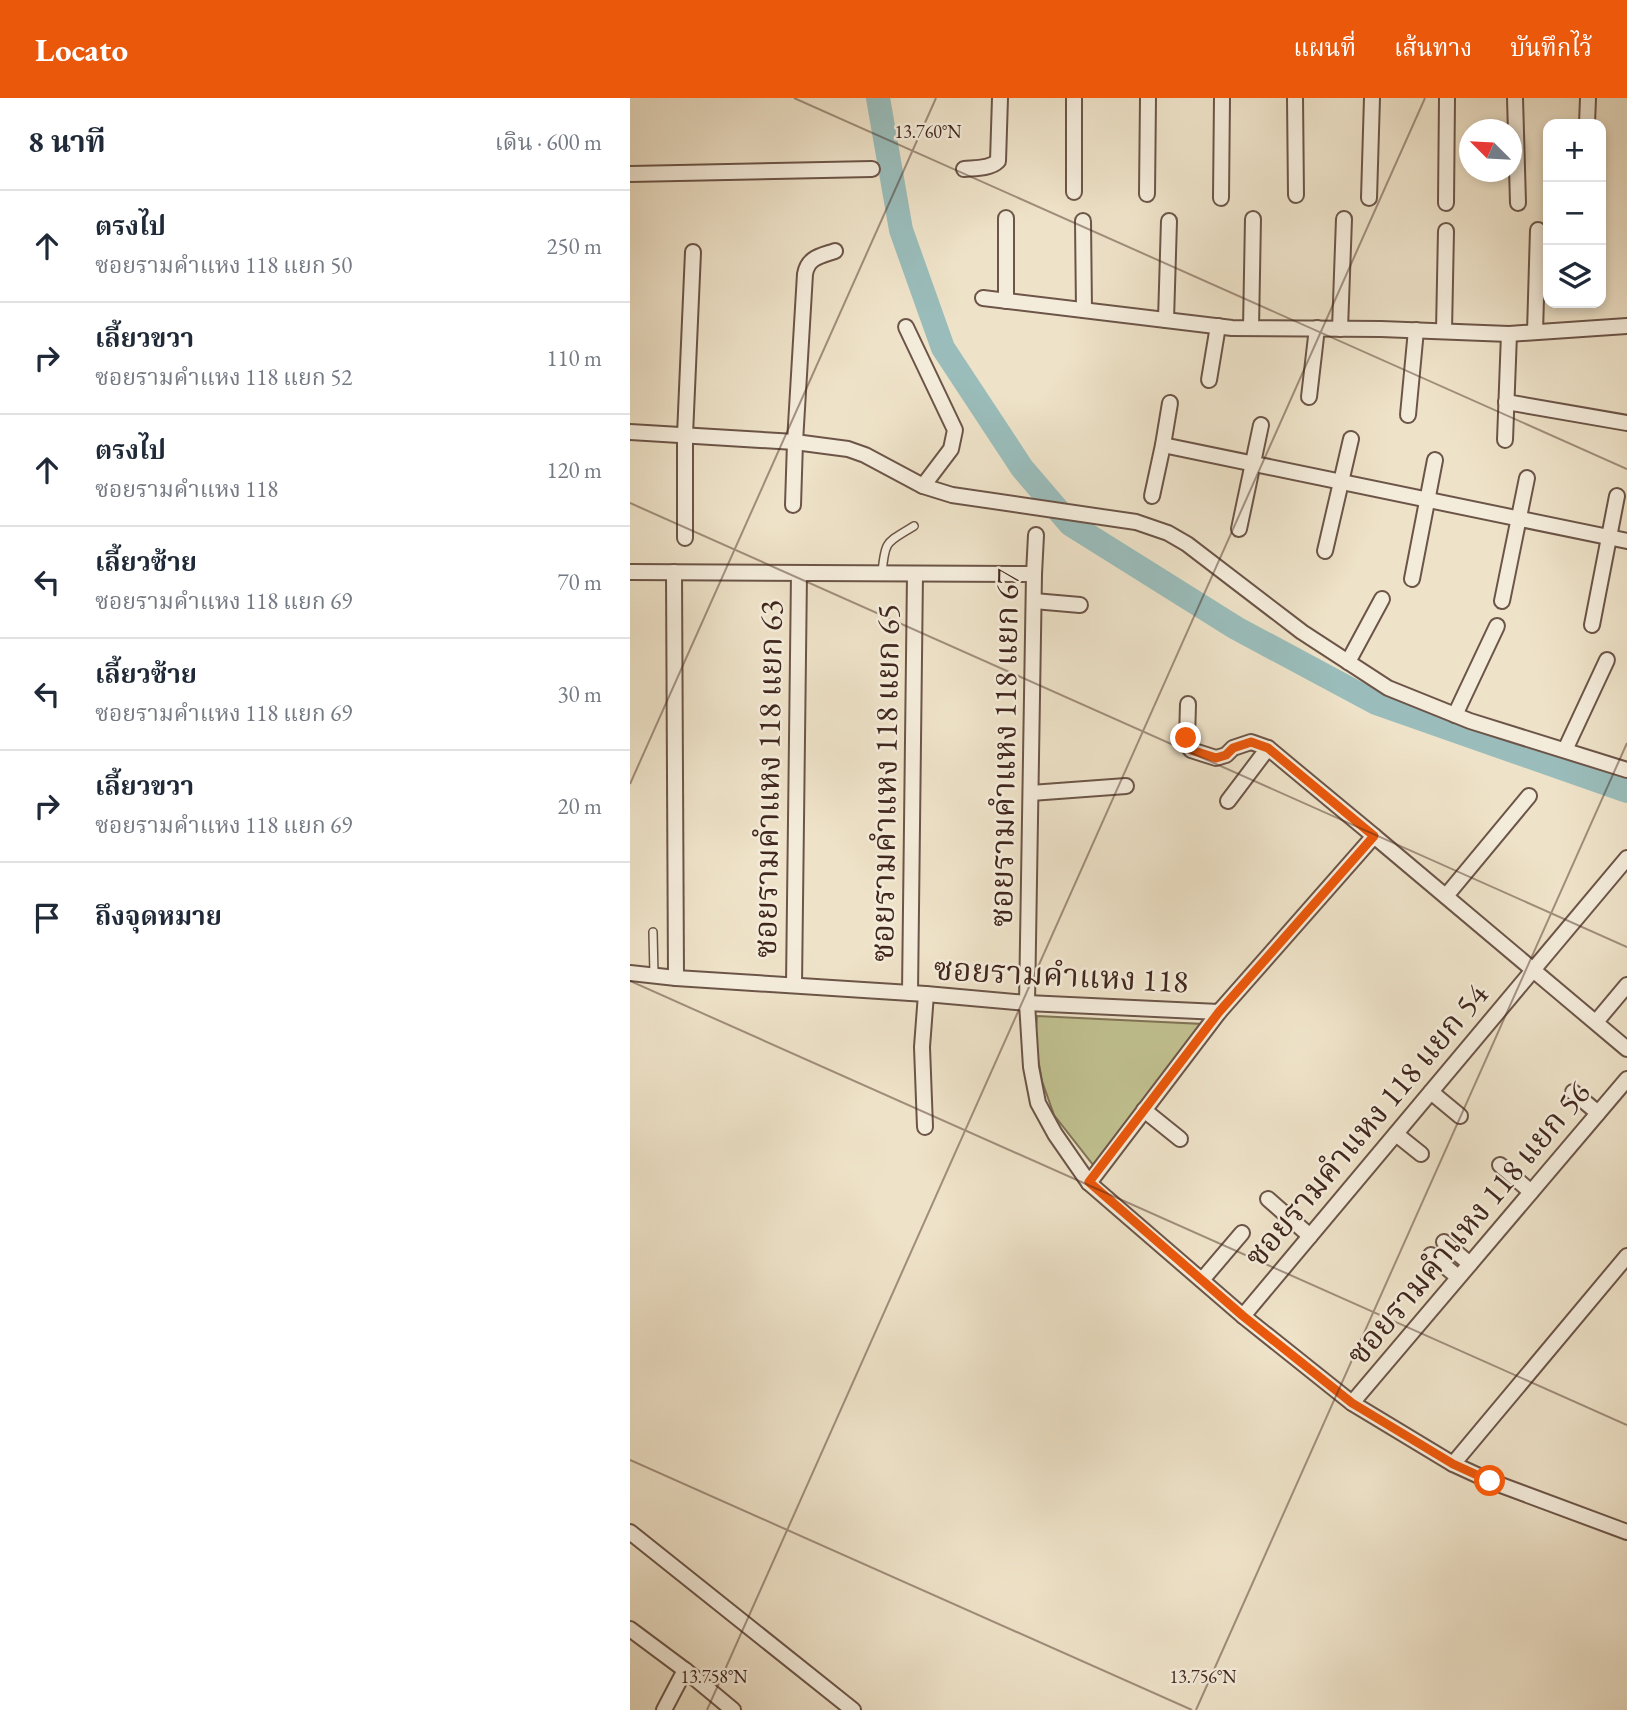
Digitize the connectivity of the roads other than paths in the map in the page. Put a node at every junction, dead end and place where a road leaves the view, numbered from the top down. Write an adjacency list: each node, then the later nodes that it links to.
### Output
1 (1000, 98): 12 (street)
2 (1074, 98): 14 (street)
3 (1148, 98): 15 (street)
4 (1222, 98): 17 (street)
5 (1295, 98): 16 (street)
6 (1372, 98): 18 (street)
7 (1447, 98): 19 (street)
8 (1516, 98): 20 (street)
9 (1588, 98): 10 (street)
10 (1587, 119)
11 (872, 169): 13 (street)
12 (964, 169)
13 (630, 174)
14 (1074, 192)
15 (1147, 194)
16 (1296, 195)
17 (1221, 198)
18 (1369, 198)
19 (1446, 203)
20 (1518, 203)
21 (1006, 218): 31 (street)
22 (1253, 219): 37 (street)
23 (1344, 219): 39 (street)
24 (1083, 221): 32 (street)
25 (1169, 221): 33 (street)
26 (1538, 230): 42 (street)
27 (1446, 231): 41 (street)
28 (835, 251): 55 (street)
29 (694, 252): 52 (street)
30 (983, 298): 31 (street)
31 (1006, 301): 32 (street)
32 (1084, 310): 33 (street)
33 (1166, 320): 34 (street)
34 (1218, 326): 37 (street); 44 (street)
35 (1627, 326): 42 (street)
36 (906, 327): 61 (street)
37 (1251, 328): 38 (street)
38 (1317, 328): 39 (street); 45 (street)
39 (1340, 328): 40 (street)
40 (1416, 330): 41 (street); 48 (street)
41 (1444, 331): 43 (street)
42 (1535, 332): 43 (street)
43 (1509, 334): 46 (street)
44 (1209, 380)
45 (1310, 397)
46 (1506, 402): 49 (street); 54 (street)
47 (1170, 403): 56 (street)
48 (1408, 415)
49 (1627, 423)
50 (1261, 425): 58 (street)
51 (630, 432): 52 (street)
52 (684, 435): 55 (street); 71 (street)
53 (1351, 439): 60 (street)
54 (1505, 440)
55 (795, 442): 61 (street); 65 (street)
56 (1163, 445): 58 (street); 62 (street)
57 (1435, 460): 64 (street)
58 (1253, 464): 60 (street); 68 (street)
59 (1527, 478): 66 (street)
60 (1341, 482): 64 (street); 73 (street)
61 (923, 486): 88 (street)
62 (1152, 496)
63 (1617, 496): 70 (street)
64 (1428, 500): 66 (street); 80 (street)
65 (793, 505)
66 (1519, 519): 70 (street); 83 (street)
67 (914, 526): 77 (lane)
68 (1240, 529)
69 (1036, 535): 79 (street, ซอยรามคำแหง 118 แยก 67)
70 (1609, 537): 72 (street); 85 (street)
71 (685, 538)
72 (1627, 541)
73 (1325, 551)
74 (630, 572): 75 (street)
75 (674, 572): 76 (street); 105 (street)
76 (799, 574): 77 (street); 106 (street, ซอยรามคำแหง 118 แยก 63)
77 (882, 574): 78 (street)
78 (915, 574): 79 (street); 108 (street, ซอยรามคำแหง 118 แยก 65)
79 (1034, 574): 82 (street, ซอยรามคำแหง 118 แยก 67)
80 (1412, 579)
81 (1382, 599): 88 (street)
82 (1034, 601): 84 (street); 95 (street, ซอยรามคำแหง 118 แยก 67)
83 (1502, 601)
84 (1080, 605)
85 (1592, 625)
86 (1497, 626): 90 (street)
87 (1607, 660): 92 (street)
88 (1348, 662): 90 (street)
89 (1188, 704): 91 (street)
90 (1455, 715): 92 (street)
91 (1268, 748): 97 (street); 98 (street)
92 (1565, 750): 93 (street)
93 (1627, 770)
94 (1126, 786): 95 (street)
95 (1031, 793): 110 (street, ซอยรามคำแหง 118 แยก 67)
96 (1529, 796): 100 (street)
97 (1228, 801)
98 (1374, 836): 100 (street); 111 (street, ซอยรามคำแหง 118)
99 (1627, 858): 102 (street, ซอยรามคำแหง 118 แยก 54)
100 (1446, 896): 102 (street)
101 (653, 932): 104 (lane)
102 (1532, 971): 112 (street); 115 (street, ซอยรามคำแหง 118 แยก 54)
103 (630, 973): 104 (street, ซอยรามคำแหง 118)
104 (654, 975): 105 (street, ซอยรามคำแหง 118)
105 (676, 978): 106 (street, ซอยรามคำแหง 118)
106 (794, 985): 108 (street, ซอยรามคำแหง 118)
107 (1627, 985): 112 (street)
108 (910, 993): 109 (street, ซอยรามคำแหง 118)
109 (926, 994): 110 (street, ซอยรามคำแหง 118); 120 (street)
110 (1027, 1003): 111 (street, ซอยรามคำแหง 118); 125 (street, ซอยรามคำแหง 118 แยก 67)
111 (1219, 1012): 117 (street)
112 (1596, 1022): 113 (street)
113 (1627, 1049)
114 (1627, 1079): 118 (street, ซอยรามคำแหง 118 แยก 56)
115 (1431, 1092): 119 (street); 121 (street, ซอยรามคำแหง 118 แยก 54)
116 (1573, 1093): 118 (street)
117 (1144, 1110): 122 (street); 125 (street)
118 (1598, 1113): 126 (street, ซอยรามคำแหง 118 แยก 56)
119 (1460, 1116)
120 (925, 1127)
121 (1396, 1134): 123 (street); 129 (street, ซอยรามคำแหง 118 แยก 54)
122 (1180, 1139)
123 (1421, 1154)
124 (1500, 1165): 126 (street)
125 (1089, 1182): 135 (street, ซอยรามคำแหง 118 แยก 67)
126 (1531, 1192): 133 (street, ซอยรามคำแหง 118 แยก 56)
127 (1268, 1199): 129 (street)
128 (1242, 1234): 135 (street)
129 (1310, 1236): 136 (street, ซอยรามคำแหง 118 แยก 54)
130 (1444, 1242): 133 (street)
131 (1431, 1255): 134 (street)
132 (1627, 1256): 138 (street)
133 (1470, 1264): 134 (street, ซอยรามคำแหง 118 แยก 56)
134 (1458, 1277): 137 (street, ซอยรามคำแหง 118 แยก 56)
135 (1202, 1280): 136 (street, ซอยรามคำแหง 118 แยก 67)
136 (1243, 1316): 137 (street, ซอยรามคำแหง 118 แยก 67)
137 (1352, 1403): 138 (street, ซอยรามคำแหง 118 แยก 67)
138 (1453, 1464): 140 (street, ซอยรามคำแหง 118 แยก 67)
139 (630, 1532): 145 (street)
140 (1627, 1532)
141 (630, 1629): 142 (street)
142 (685, 1670): 143 (street); 144 (street)
143 (664, 1710)
144 (733, 1710)
145 (853, 1710)

